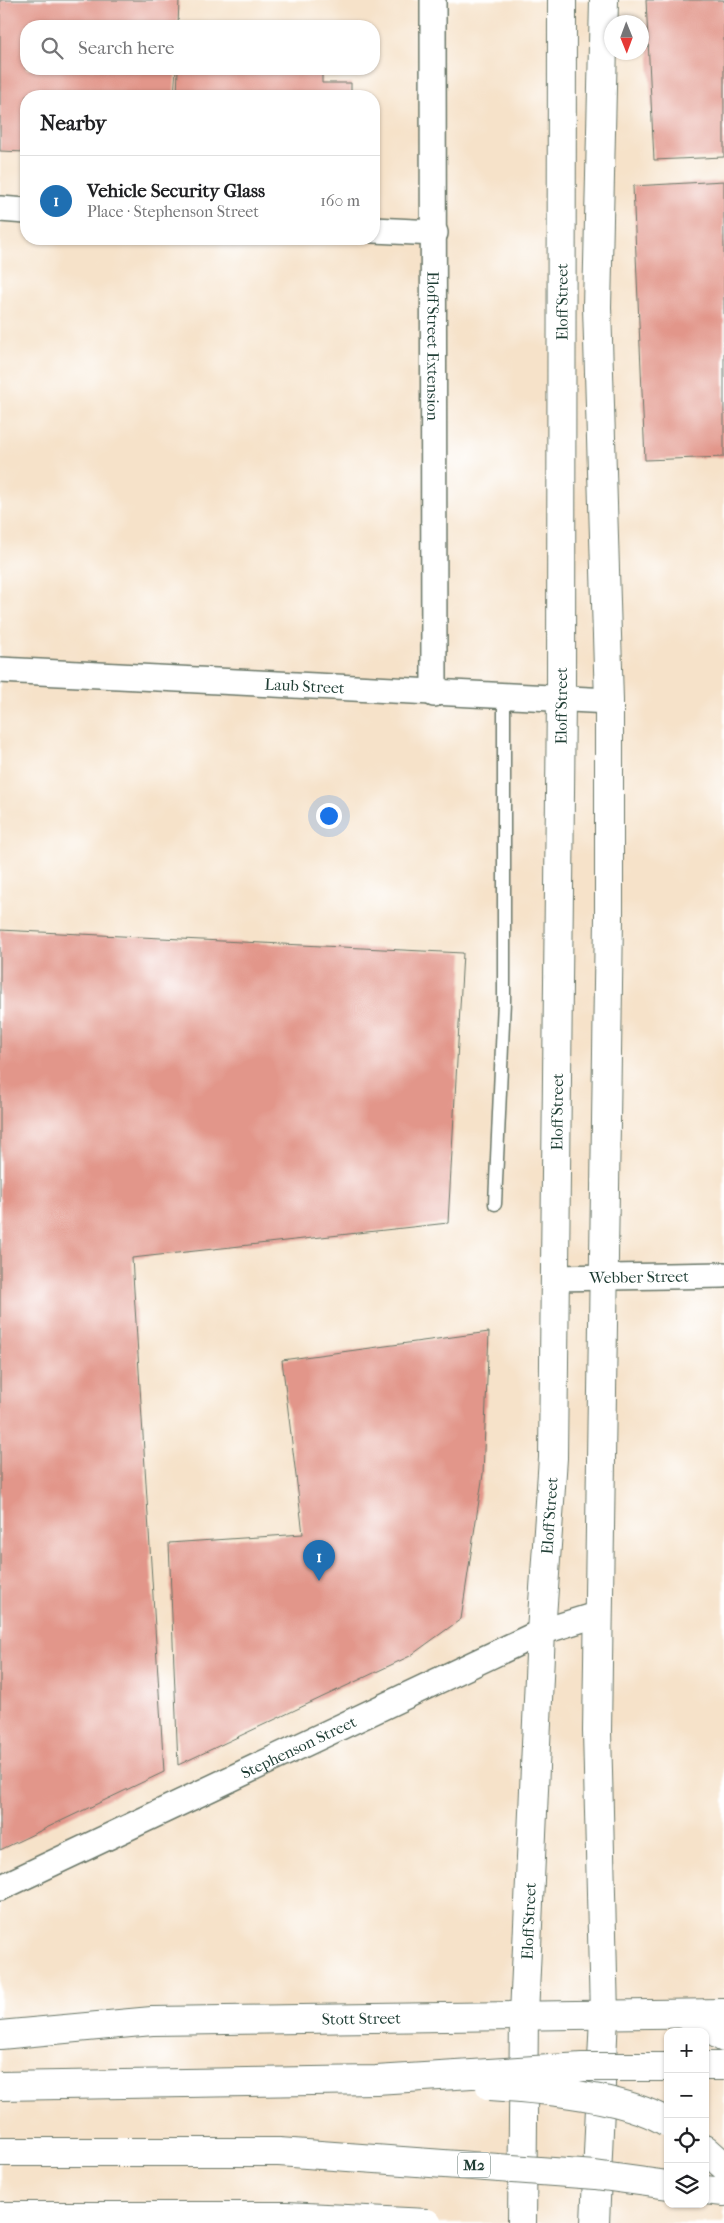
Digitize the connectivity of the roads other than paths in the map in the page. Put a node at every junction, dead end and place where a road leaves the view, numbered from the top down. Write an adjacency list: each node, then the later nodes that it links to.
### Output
1 (433, 0): 9 (street, Eloff Street Extension)
2 (562, 0): 4 (main road, Eloff Street)
3 (604, 0): 5 (main road)
4 (562, 202): 5 (main road); 13 (main road, Eloff Street)
5 (600, 203): 14 (main road)
6 (0, 209): 7 (street)
7 (20, 211)
8 (380, 230): 9 (street)
9 (435, 233): 11 (street, Eloff Street Extension)
10 (0, 670): 11 (street, Laub Street)
11 (434, 694): 12 (street, Laub Street)
12 (504, 696): 13 (street, Laub Street); 15 (lane)
13 (561, 698): 14 (street, Laub Street); 17 (main road, Eloff Street)
14 (609, 700): 18 (main road)
15 (495, 1204)
16 (724, 1275): 18 (street, Webber Street)
17 (554, 1278): 18 (street, Webber Street); 20 (main road, Eloff Street)
18 (602, 1278): 19 (main road)
19 (599, 1614): 20 (street, Stephenson Street); 25 (main road)
20 (541, 1632): 21 (street, Stephenson Street); 24 (main road, Eloff Street)
21 (0, 1888)
22 (724, 2013): 23 (main road, Stott Street)
23 (684, 2014): 25 (main road, Stott Street); 27 (main road)
24 (524, 2015): 25 (main road, Stott Street); 26 (main road, Stott Street); 42 (main road, Eloff Street)
25 (604, 2016): 43 (main road)
26 (0, 2035)
27 (724, 2038)
28 (709, 2066): 29 (main road)
29 (724, 2066)
30 (664, 2067): 31 (main road, bridge)
31 (376, 2080): 32 (main road, bridge); 33 (main road, bridge)
32 (0, 2086)
33 (664, 2120)
34 (0, 2152): 37 (main road, M2, bridge)
35 (709, 2153): 36 (main road)
36 (724, 2166)
37 (664, 2184)
38 (709, 2190): 39 (main road)
39 (724, 2192)
40 (0, 2216): 41 (main road, bridge)
41 (426, 2223)
42 (522, 2223)
43 (595, 2223)

